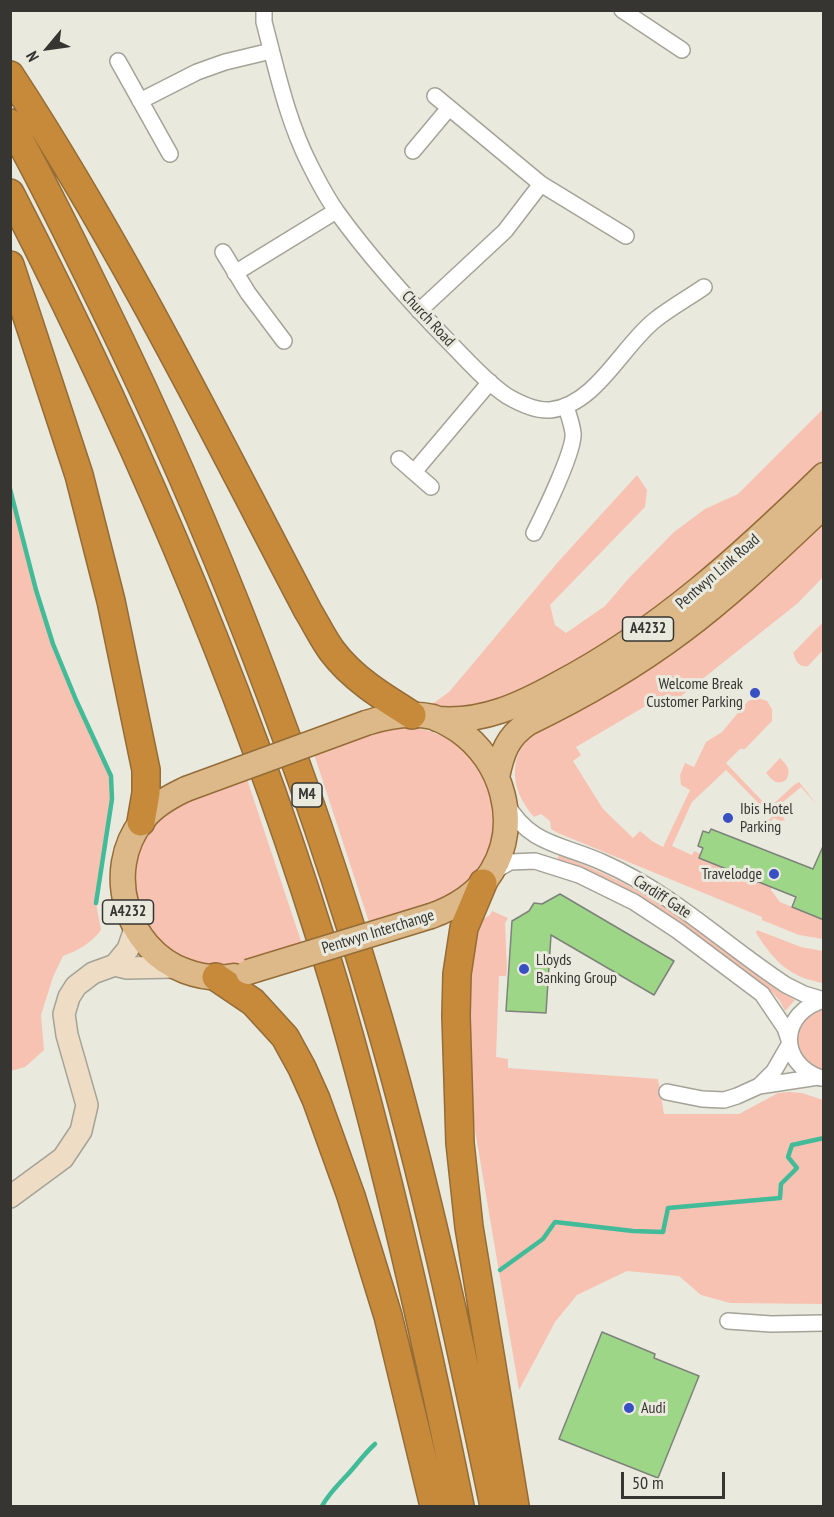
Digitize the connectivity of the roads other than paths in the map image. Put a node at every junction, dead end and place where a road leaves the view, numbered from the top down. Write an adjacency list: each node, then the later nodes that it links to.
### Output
1 (264, 10): 4 (street, Church Road)
2 (622, 10): 3 (street)
3 (682, 50)
4 (271, 51): 8 (street); 15 (street, Church Road)
5 (118, 61): 8 (street)
6 (10, 75): 31 (highway)
7 (435, 96): 9 (street)
8 (140, 101): 12 (street)
9 (449, 108): 11 (street); 13 (street)
10 (10, 123): 49 (highway, M4)
11 (413, 151)
12 (170, 154)
13 (541, 184): 16 (street); 21 (street)
14 (10, 194): 48 (highway, M4)
15 (336, 211): 19 (street); 21 (street, Church Road)
16 (626, 236)
17 (223, 252): 19 (street)
18 (10, 265): 33 (highway)
19 (235, 273): 22 (street)
20 (704, 287): 24 (street)
21 (419, 310): 23 (street, Church Road)
22 (284, 341)
23 (490, 382): 24 (street, Church Road); 26 (street)
24 (566, 406): 30 (street)
25 (399, 459): 26 (street)
26 (414, 472): 28 (street)
27 (824, 475): 31 (main road, Pentwyn Link Road / A4232)
28 (431, 487)
29 (824, 506): 32 (main road, Pentwyn Link Road / A4232)
30 (534, 533)
31 (425, 717): 32 (main road, A4232); 33 (main road, Pentwyn Interchange / A4232, bridge)
32 (500, 787): 34 (main road, A4232); 39 (street, Cardiff Gate)
33 (141, 822): 35 (main road, Pentwyn Interchange / A4232)
34 (487, 878): 38 (main road, Pentwyn Interchange / A4232, bridge); 40 (street, Cardiff Gate); 50 (highway)
35 (135, 929): 36 (street); 37 (main road, Pentwyn Interchange / A4232)
36 (115, 965): 37 (street); 44 (street)
37 (175, 967): 38 (main road, Pentwyn Interchange / A4232)
38 (216, 977): 47 (highway)
39 (824, 1000): 40 (street, Cardiff Gate)
40 (789, 1042): 41 (street, Cardiff Gate); 42 (street)
41 (821, 1078): 42 (street)
42 (759, 1086): 43 (street)
43 (667, 1092)
44 (10, 1197)
45 (728, 1321): 46 (street)
46 (824, 1323)
47 (434, 1506)
48 (460, 1506)
49 (494, 1506)
50 (515, 1506)

